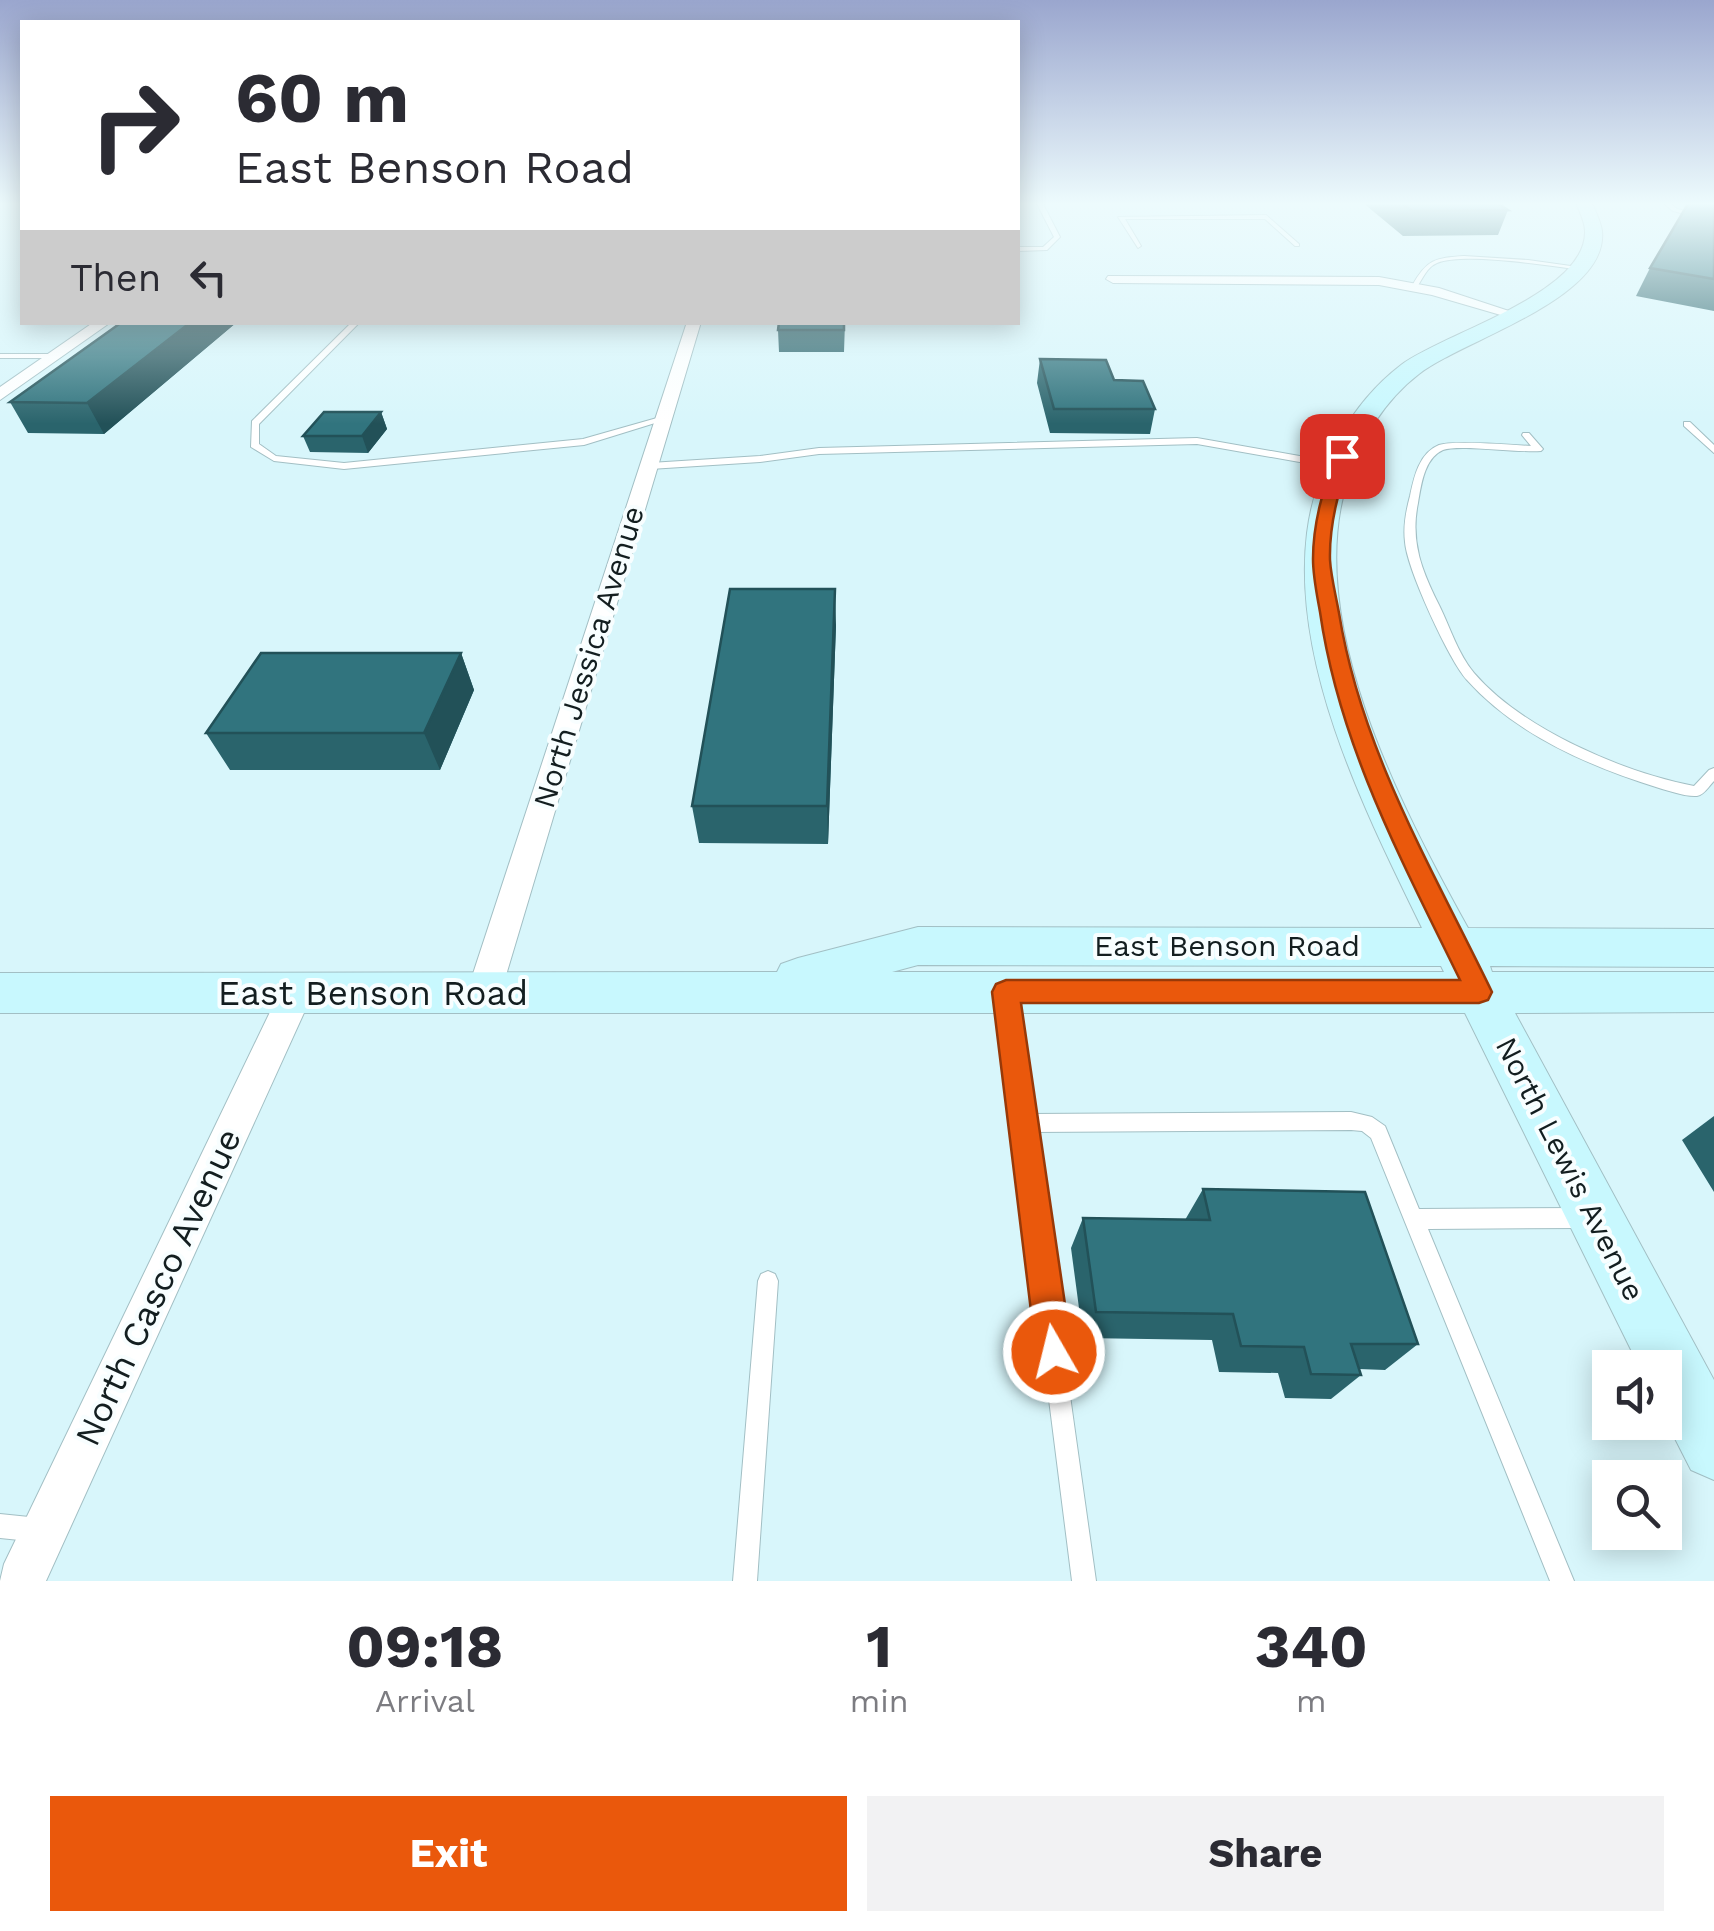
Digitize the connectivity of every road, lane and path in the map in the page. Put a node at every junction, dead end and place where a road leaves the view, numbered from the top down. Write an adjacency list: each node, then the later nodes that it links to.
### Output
1 (1421, 276): 4 (lane)
2 (1573, 276): 5 (street, North Lewis Avenue)
3 (1113, 280): 4 (street)
4 (1414, 286): 5 (street)
5 (1511, 314): 18 (street, North Lewis Avenue)
6 (100, 325): 11 (street)
7 (354, 325): 13 (lane)
8 (693, 325): 13 (street, North Jessica Avenue)
9 (0, 344): 10 (lane)
10 (0, 356): 11 (lane)
11 (56, 356): 12 (street)
12 (0, 394)
13 (664, 418): 17 (street, North Jessica Avenue)
14 (1687, 424): 16 (lane)
15 (1526, 435): 19 (lane)
16 (1714, 450)
17 (650, 466): 18 (lane); 22 (street, North Jessica Avenue)
18 (1339, 466): 21 (street, North Lewis Avenue)
19 (1714, 773)
20 (1714, 948): 21 (street, East Benson Road)
21 (1468, 969): 23 (street, East Benson Road); 24 (street, East Benson Road); 25 (street, East Benson Road); 29 (street, North Lewis Avenue)
22 (484, 992): 23 (street, East Benson Road); 27 (street, East Benson Road)
23 (746, 992): 24 (street, East Benson Road)
24 (1006, 992): 28 (lane)
25 (1714, 992)
26 (0, 993): 27 (street, East Benson Road)
27 (296, 994): 34 (street, North Casco Avenue)
28 (1023, 1123): 30 (lane); 37 (lane)
29 (1596, 1218): 30 (lane); 32 (street, North Lewis Avenue)
30 (1416, 1219): 38 (lane)
31 (768, 1282): 36 (lane)
32 (1714, 1447)
33 (0, 1526): 34 (lane)
34 (44, 1530): 35 (street, North Casco Avenue)
35 (20, 1581)
36 (745, 1581)
37 (1084, 1581)
38 (1562, 1581)

